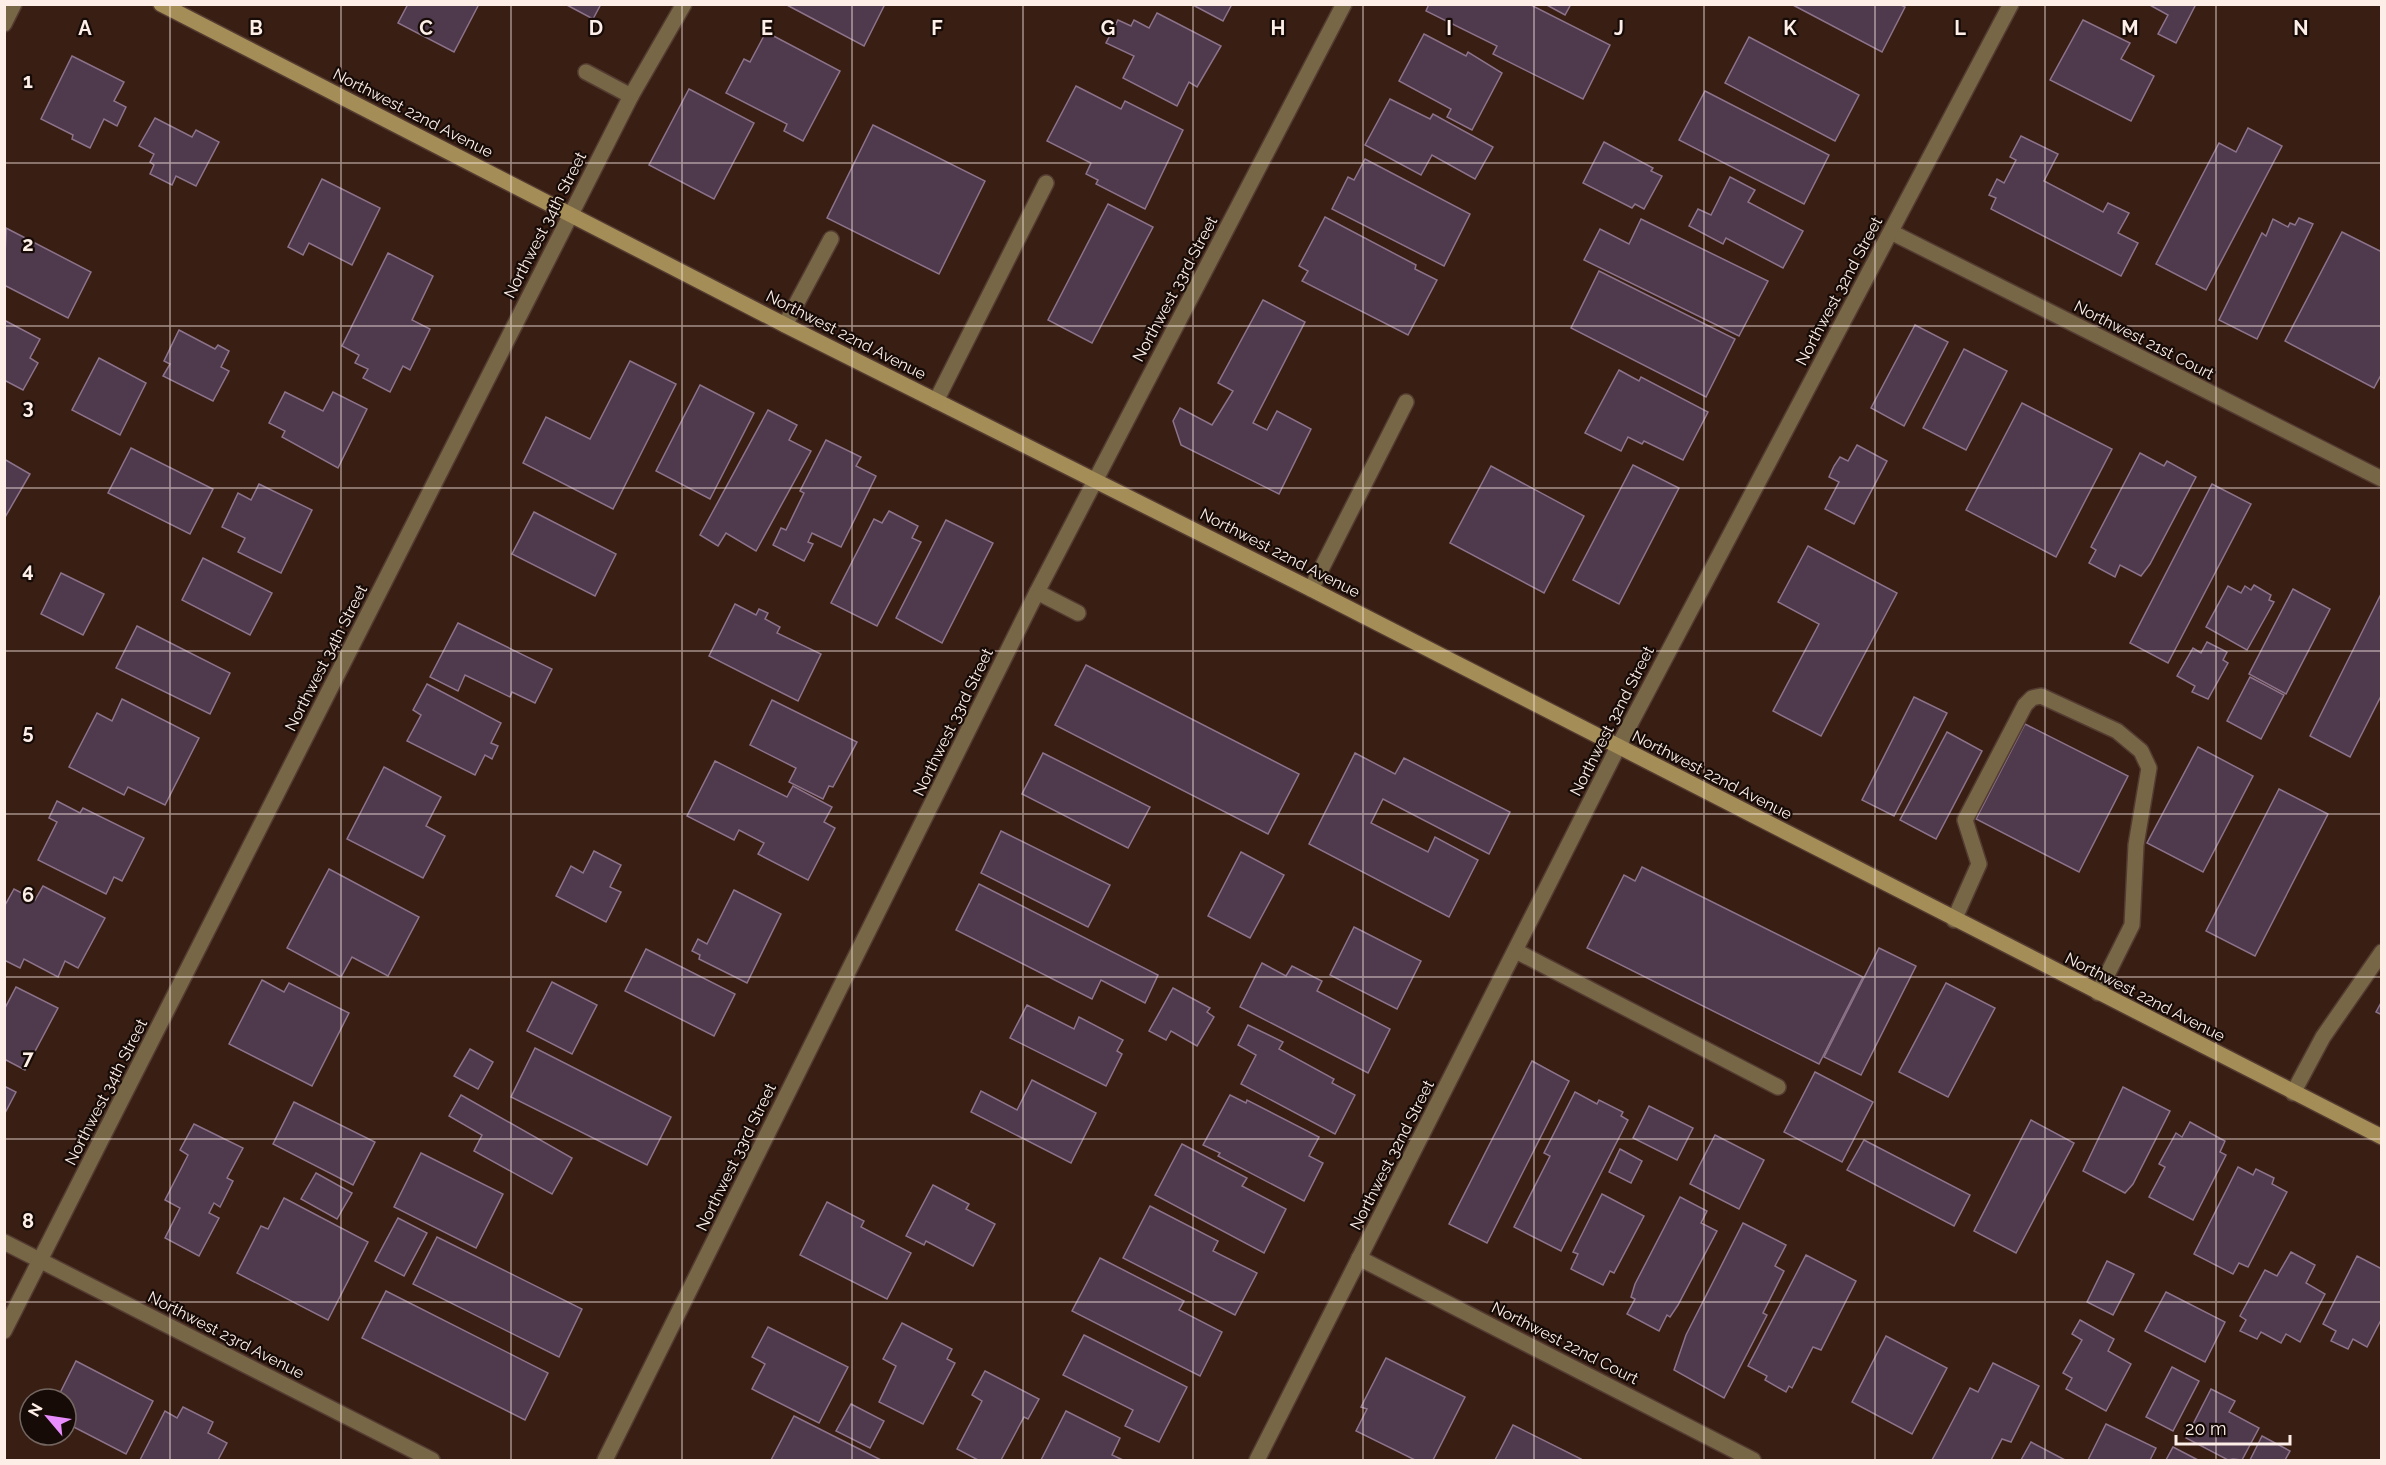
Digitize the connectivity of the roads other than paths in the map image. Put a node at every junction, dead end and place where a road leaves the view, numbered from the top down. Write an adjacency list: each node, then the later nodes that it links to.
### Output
1 (14, 4): 6 (street)
2 (160, 4): 10 (main road, Northwest 22nd Avenue)
3 (684, 4): 8 (street, Northwest 34th Street)
4 (1344, 4): 17 (street, Northwest 33rd Street)
5 (2011, 4): 11 (street, Northwest 32nd Street)
6 (4, 24)
7 (586, 72): 8 (street)
8 (631, 96): 10 (street, Northwest 34th Street)
9 (1046, 183): 14 (street)
10 (571, 214): 13 (main road, Northwest 22nd Avenue); 31 (street, Northwest 34th Street)
11 (1891, 232): 16 (street, Northwest 21st Court); 21 (street, Northwest 32nd Street)
12 (831, 239): 13 (street)
13 (785, 326): 14 (main road, Northwest 22nd Avenue)
14 (936, 400): 17 (main road, Northwest 22nd Avenue)
15 (1406, 402): 18 (street)
16 (2382, 479)
17 (1096, 480): 18 (main road, Northwest 22nd Avenue); 19 (street, Northwest 33rd Street)
18 (1311, 589): 21 (main road, Northwest 22nd Avenue)
19 (1037, 592): 20 (street); 34 (street, Northwest 33rd Street)
20 (1077, 614)
21 (1618, 747): 22 (main road, Northwest 22nd Avenue); 23 (street, Northwest 32nd Street)
22 (1954, 920): 25 (main road, Northwest 22nd Avenue); 25 (street)
23 (1516, 951): 26 (street); 30 (street, Northwest 32nd Street)
24 (2382, 952): 27 (street)
25 (2098, 993): 27 (main road, Northwest 22nd Avenue)
26 (1778, 1087)
27 (2293, 1093): 28 (main road, Northwest 22nd Avenue)
28 (2382, 1137)
29 (4, 1242): 31 (street, Northwest 23rd Avenue)
30 (1359, 1258): 35 (street, Northwest 32nd Street); 36 (street, Northwest 22nd Court)
31 (41, 1261): 32 (street, Northwest 34th Street); 33 (street, Northwest 23rd Avenue)
32 (4, 1331)
33 (432, 1461)
34 (605, 1461)
35 (1257, 1461)
36 (1753, 1461)

